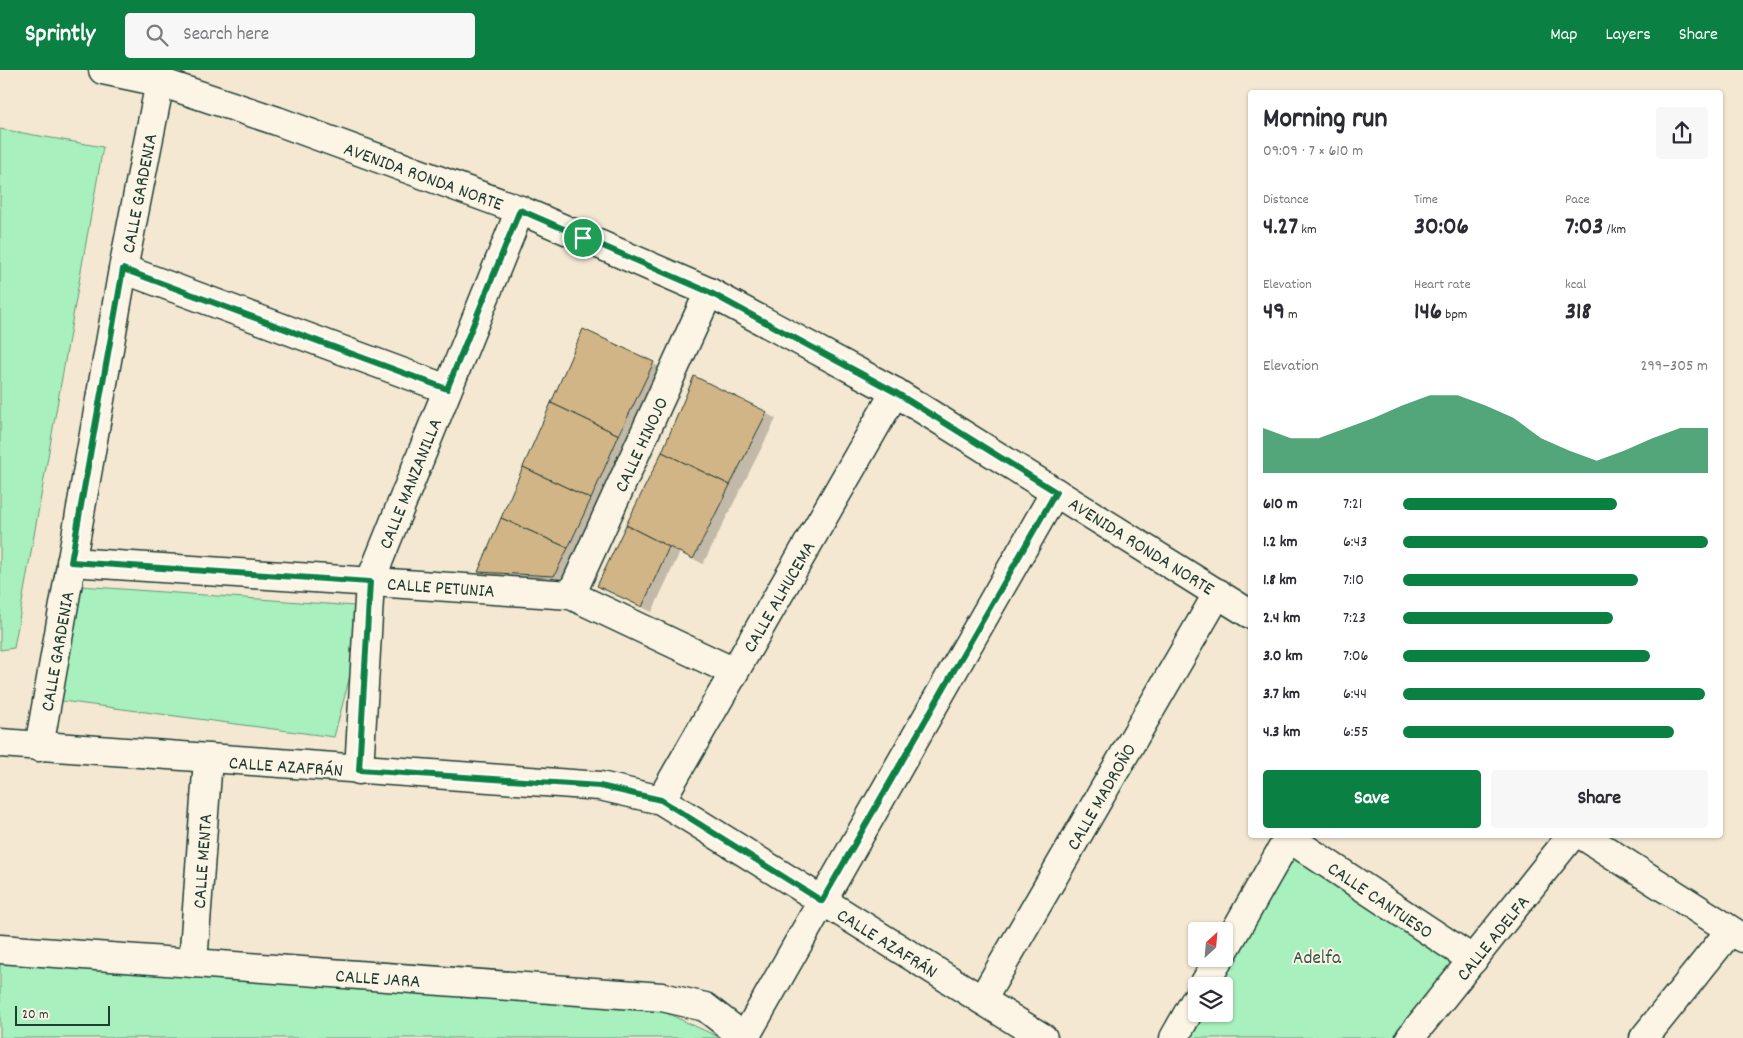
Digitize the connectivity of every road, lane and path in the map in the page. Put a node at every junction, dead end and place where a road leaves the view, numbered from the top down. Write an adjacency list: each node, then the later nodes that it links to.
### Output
1 (103, 70): 2 (street, AVENIDA RONDA NORTE)
2 (160, 82): 3 (street, AVENIDA RONDA NORTE); 4 (street, CALLE GARDENIA)
3 (520, 210): 5 (street, AVENIDA RONDA NORTE); 6 (street, CALLE MANZANILLA)
4 (123, 269): 6 (street); 9 (street, CALLE GARDENIA)
5 (709, 292): 7 (street, AVENIDA RONDA NORTE); 12 (street, CALLE HINOJO)
6 (447, 389): 10 (street, CALLE MANZANILLA)
7 (895, 392): 8 (street, AVENIDA RONDA NORTE); 14 (street, CALLE ALHUCEMA)
8 (1056, 492): 11 (street, AVENIDA RONDA NORTE); 24 (street)
9 (71, 562): 10 (street, CALLE PETUNIA); 16 (street, CALLE GARDENIA)
10 (370, 582): 12 (street, CALLE PETUNIA); 18 (street, CALLE MANZANILLA)
11 (1218, 593): 13 (street, AVENIDA RONDA NORTE); 30 (street, CALLE MADROÑO)
12 (571, 595): 14 (street, CALLE PETUNIA)
13 (1248, 613)
14 (734, 672): 19 (street, CALLE ALHUCEMA)
15 (0, 744): 16 (street, CALLE AZAFRÁN)
16 (39, 747): 17 (street, CALLE AZAFRÁN)
17 (208, 759): 18 (street, CALLE AZAFRÁN); 29 (street, CALLE MENTA)
18 (359, 770): 19 (street, CALLE AZAFRÁN)
19 (661, 800): 24 (street, CALLE AZAFRÁN)
20 (1289, 838): 26 (street)
21 (1293, 838): 28 (street, CALLE CANTUESO)
22 (1570, 838): 28 (street, CALLE ADELFA)
23 (1587, 838): 25 (street)
24 (822, 901): 30 (street, CALLE AZAFRÁN); 32 (street)
25 (1737, 934): 36 (street)
26 (1233, 935)
27 (0, 949): 29 (street, CALLE JARA)
28 (1473, 960): 35 (street, CALLE ADELFA)
29 (193, 963): 32 (street, CALLE JARA)
30 (982, 1000): 33 (street, CALLE AZAFRÁN)
31 (1188, 1013): 34 (street)
32 (745, 1037)
33 (1043, 1038)
34 (1174, 1038)
35 (1410, 1038)
36 (1644, 1038)

